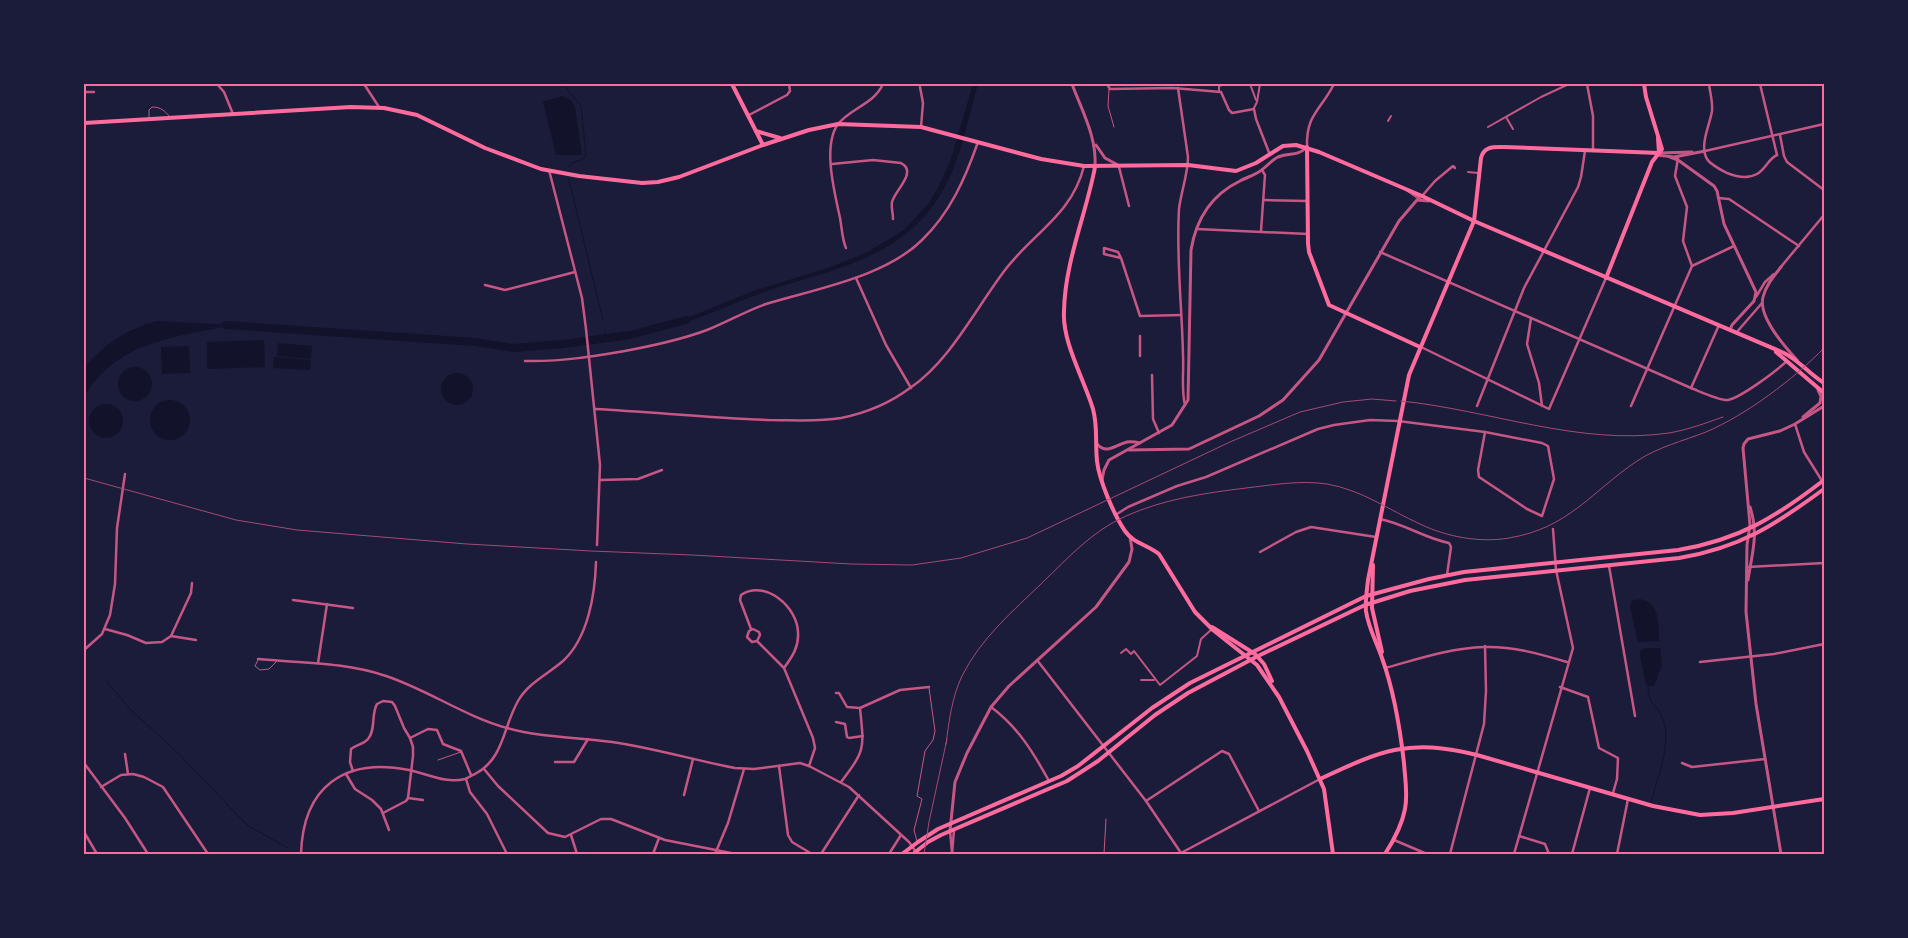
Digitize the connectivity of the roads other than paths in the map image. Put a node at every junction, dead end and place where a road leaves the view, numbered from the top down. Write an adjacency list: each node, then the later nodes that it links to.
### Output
1 (217, 84): 30 (street)
2 (364, 84): 28 (street)
3 (732, 84): 31 (main road)
4 (789, 84): 31 (street)
5 (883, 84): 38 (street)
6 (1072, 84): 47 (street)
7 (1107, 84): 21 (street)
8 (1137, 84): 22 (street)
9 (1225, 84): 18 (street)
10 (1250, 84): 27 (street)
11 (1260, 84): 27 (street)
12 (1334, 84): 53 (street)
13 (1569, 84): 34 (street)
14 (1587, 84): 55 (street)
15 (1644, 84): 43 (main road)
16 (1709, 84): 56 (street)
17 (1760, 84): 48 (street)
18 (1219, 85): 24 (street)
19 (1173, 86): 22 (street); 23 (street)
20 (920, 87): 40 (street)
21 (1109, 88): 22 (street); 41 (lane)
22 (1138, 88)
23 (1178, 88): 24 (street); 66 (street)
24 (1219, 91): 29 (street)
25 (84, 92): 26 (street)
26 (94, 92)
27 (1257, 102): 29 (street)
28 (379, 107): 30 (main road); 72 (main road)
29 (1254, 109): 60 (street)
30 (233, 114): 33 (main road)
31 (749, 115): 45 (main road)
32 (1391, 116): 36 (street)
33 (170, 117): 35 (main road); 35 (lane)
34 (1506, 117): 42 (street); 44 (street)
35 (149, 119): 37 (main road)
36 (1388, 121)
37 (84, 123)
38 (838, 124): 40 (main road); 49 (main road); 65 (street)
39 (1824, 124): 46 (street)
40 (921, 127): 50 (main road)
41 (1114, 127)
42 (1488, 127)
43 (1656, 127): 52 (main road); 61 (main road)
44 (1513, 129)
45 (756, 130): 49 (main road); 51 (main road)
46 (1780, 135): 48 (street); 63 (street)
47 (1092, 136): 69 (street); 70 (street)
48 (1772, 136): 56 (street); 62 (street)
49 (782, 138): 51 (main road)
50 (978, 141): 67 (main road); 100 (street)
51 (762, 145): 72 (main road)
52 (1663, 146): 57 (street); 61 (main road)
53 (1307, 147): 60 (main road); 73 (street); 76 (main road); 82 (main road)
54 (1585, 150): 55 (main road); 75 (main road); 95 (street)
55 (1593, 151): 59 (main road)
56 (1705, 151): 58 (street); 62 (street); 64 (street)
57 (1671, 152): 58 (street); 61 (street)
58 (1684, 152): 64 (street)
59 (1642, 153): 61 (main road); 68 (main road)
60 (1270, 154): 66 (main road)
61 (1658, 154): 64 (street); 68 (main road)
62 (1776, 155): 63 (street)
63 (1784, 156): 77 (street)
64 (1678, 158): 80 (street); 97 (street)
65 (832, 164): 86 (street); 93 (street)
66 (1188, 165): 70 (main road); 109 (street)
67 (1084, 166): 69 (main road); 128 (street)
68 (1651, 166): 101 (main road)
69 (1095, 167): 70 (main road); 144 (main road)
70 (1121, 167): 83 (street)
71 (1455, 168): 79 (street)
72 (549, 170): 99 (street)
73 (1262, 170): 81 (street); 88 (street)
74 (1468, 172): 75 (street)
75 (1479, 173): 87 (main road)
76 (1405, 189): 78 (street); 79 (main road)
77 (1824, 190)
78 (1411, 194): 79 (street); 84 (street)
79 (1421, 197): 84 (street); 87 (main road)
80 (1718, 198): 91 (street); 92 (street)
81 (1263, 200): 82 (street); 89 (street)
82 (1307, 202): 90 (main road)
83 (1129, 206)
84 (1408, 209): 94 (street)
85 (1824, 215): 92 (street)
86 (894, 218)
87 (1474, 221): 95 (main road); 102 (main road)
88 (1196, 229): 89 (street); 133 (street)
89 (1260, 231): 90 (street)
90 (1308, 234): 108 (main road)
91 (1734, 246): 97 (street); 104 (street)
92 (1799, 246): 98 (street)
93 (846, 248)
94 (1380, 252): 102 (street); 108 (street)
95 (1544, 252): 101 (main road); 107 (street)
96 (1120, 258): 96 (street); 109 (street)
97 (1692, 266): 106 (street)
98 (1781, 267): 104 (street); 105 (street)
99 (575, 272): 103 (street); 119 (street)
100 (856, 278): 119 (street); 128 (street)
101 (1606, 278): 106 (main road); 115 (street)
102 (1447, 282): 107 (street); 117 (main road)
103 (485, 286)
104 (1754, 301): 112 (street)
105 (1762, 303): 113 (street); 121 (street)
106 (1675, 307): 111 (main road); 123 (street)
107 (1514, 312): 110 (street); 125 (street)
108 (1346, 314): 117 (main road); 145 (street)
109 (1181, 315): 133 (street)
110 (1531, 318): 115 (street); 135 (street)
111 (1719, 325): 112 (main road); 129 (street)
112 (1730, 330): 113 (main road)
113 (1736, 333): 116 (main road)
114 (1140, 336): 118 (street)
115 (1579, 339): 123 (street); 135 (street)
116 (1763, 344): 120 (main road); 121 (main road)
117 (1420, 346): 125 (street); 139 (main road)
118 (1140, 356)
119 (590, 357): 122 (street); 138 (street)
120 (1788, 360): 127 (main road); 129 (street)
121 (1797, 360): 126 (main road)
122 (525, 361)
123 (1647, 368): 129 (street); 136 (street)
124 (1152, 375): 142 (street)
125 (1488, 380): 134 (street); 135 (street)
126 (1824, 383)
127 (1816, 386): 130 (main road); 132 (street)
128 (911, 388): 138 (street)
129 (1691, 388)
130 (1824, 393)
131 (1824, 398): 132 (street)
132 (1820, 404): 140 (street)
133 (1185, 405): 142 (street)
134 (1477, 406)
135 (1542, 406)
136 (1631, 406)
137 (1824, 406): 140 (street)
138 (595, 409): 148 (street)
139 (1398, 421): 141 (street); 153 (street); 154 (main road)
140 (1794, 424): 149 (street); 152 (street)
141 (1485, 432): 141 (street)
142 (1159, 433): 143 (street)
143 (1140, 443): 144 (street); 145 (street)
144 (1097, 444): 150 (main road)
145 (1126, 451): 150 (street)
146 (662, 470): 148 (street)
147 (124, 474): 181 (street)
148 (600, 480): 162 (street)
149 (1824, 482): 155 (main road)
150 (1102, 483): 153 (main road)
151 (1823, 490): 158 (main road)
152 (1749, 504): 155 (street); 156 (street)
153 (1117, 514): 160 (main road)
154 (1379, 519): 159 (main road); 171 (street)
155 (1754, 527): 156 (main road); 158 (street)
156 (1749, 529): 161 (street); 166 (main road)
157 (1553, 530): 166 (street)
158 (1754, 535): 161 (main road); 169 (street)
159 (1376, 537): 163 (street); 164 (main road)
160 (1130, 538): 180 (main road); 197 (street)
161 (1748, 538): 168 (main road); 169 (street)
162 (597, 545)
163 (1260, 552)
164 (1373, 555): 173 (main road); 174 (main road)
165 (596, 562): 217 (street)
166 (1555, 562): 170 (street); 171 (main road)
167 (1824, 563): 169 (street)
168 (1608, 565): 170 (main road); 215 (street)
169 (1749, 568): 194 (street)
170 (1556, 570): 176 (main road); 200 (street)
171 (1447, 575): 173 (main road)
172 (192, 583): 184 (street)
173 (1372, 594): 174 (main road); 176 (main road)
174 (1366, 596): 178 (main road); 190 (main road)
175 (293, 600): 177 (street)
176 (1372, 603): 178 (main road); 196 (main road)
177 (327, 604): 179 (street); 202 (street)
178 (1365, 605): 193 (main road); 196 (main road)
179 (353, 608)
180 (1204, 622): 183 (main road); 190 (main road)
181 (105, 629): 184 (street); 189 (street)
182 (751, 629): 186 (street); 186 (street); 203 (street)
183 (1212, 629): 192 (main road); 205 (street)
184 (170, 636): 185 (street)
185 (196, 640)
186 (757, 641): 203 (street)
187 (1824, 644): 194 (street)
188 (1485, 646): 200 (street); 204 (street); 226 (street)
189 (84, 650)
190 (1252, 651): 192 (main road); 193 (main road)
191 (1121, 653): 208 (street)
192 (1244, 655): 198 (main road); 221 (main road)
193 (1258, 656): 198 (main road); 212 (main road)
194 (1751, 657): 201 (street); 228 (street)
195 (258, 659): 199 (street); 199 (lane)
196 (1383, 659): 204 (main road)
197 (1036, 660): 213 (street); 221 (street)
198 (1251, 660): 212 (main road); 224 (main road)
199 (278, 661): 202 (street)
200 (1568, 662): 210 (street)
201 (1700, 662)
202 (318, 664): 217 (street)
203 (784, 668): 234 (street)
204 (1386, 668): 222 (main road)
205 (1180, 670): 206 (street); 208 (street)
206 (1182, 674)
207 (1141, 680): 208 (street)
208 (1155, 680)
209 (929, 687): 214 (street); 270 (lane)
210 (1560, 687): 239 (street); 249 (street)
211 (836, 693): 214 (street)
212 (1279, 697): 244 (main road)
213 (991, 707): 245 (street); 261 (street)
214 (860, 708): 218 (street)
215 (1635, 716)
216 (836, 722): 218 (street)
217 (508, 728): 220 (street); 235 (street)
218 (863, 736): 246 (street)
219 (410, 738): 223 (street); 237 (street); 238 (street)
220 (588, 739): 227 (street); 230 (street)
221 (1103, 747): 224 (street); 245 (main road)
222 (1402, 748): 226 (main road); 244 (main road); 269 (main road)
223 (461, 751): 229 (lane); 242 (street)
224 (1108, 753): 256 (street); 263 (main road)
225 (125, 754): 240 (street)
226 (1477, 755): 239 (main road); 293 (street)
227 (693, 759): 236 (street); 250 (street)
228 (1765, 759): 232 (street); 257 (street)
229 (438, 760)
230 (555, 762)
231 (84, 763): 247 (street)
232 (1682, 763)
233 (779, 766): 234 (street); 236 (street); 283 (street)
234 (809, 766): 246 (street)
235 (484, 769): 242 (street); 265 (street)
236 (744, 769): 272 (street)
237 (354, 771): 238 (street); 241 (street)
238 (411, 771): 243 (street); 252 (street)
239 (1537, 773): 248 (main road); 267 (street)
240 (128, 774): 247 (street); 276 (street)
241 (346, 774): 259 (street); 277 (street)
242 (472, 775): 243 (street)
243 (466, 779): 278 (street)
244 (1320, 779): 258 (street); 290 (main road)
245 (1049, 781): 261 (main road)
246 (841, 782): 251 (street)
247 (101, 787): 275 (street)
248 (1590, 787): 249 (main road); 296 (street)
249 (1613, 793): 253 (main road)
250 (684, 795)
251 (859, 795): 266 (street); 284 (street)
252 (408, 798): 255 (street); 259 (street)
253 (1628, 798): 257 (main road); 297 (street)
254 (1824, 799): 257 (main road)
255 (423, 800)
256 (1146, 801): 258 (street); 289 (street)
257 (1774, 807): 298 (street)
258 (1259, 811): 289 (street)
259 (383, 813): 262 (street)
260 (1106, 819): 288 (lane)
261 (952, 823): 263 (street); 270 (main road)
262 (390, 830)
263 (952, 831): 273 (main road); 287 (street)
264 (84, 832): 274 (street)
265 (571, 835): 268 (street); 279 (street)
266 (901, 835): 271 (street); 285 (street)
267 (1519, 836): 294 (street); 295 (street)
268 (659, 838): 272 (street); 280 (street)
269 (1394, 840): 291 (main road); 292 (street)
270 (918, 842): 271 (main road)
271 (912, 846): 273 (street); 286 (main road)
272 (717, 850): 281 (street); 282 (street)
273 (914, 853)
274 (97, 854)
275 (148, 854)
276 (208, 854)
277 (302, 854)
278 (507, 854)
279 (577, 854)
280 (652, 854)
281 (715, 854)
282 (736, 854)
283 (812, 854)
284 (821, 854)
285 (889, 854)
286 (902, 854)
287 (952, 854)
288 (1104, 854)
289 (1180, 854)
290 (1333, 854)
291 (1385, 854)
292 (1427, 854)
293 (1450, 854)
294 (1514, 854)
295 (1549, 854)
296 (1572, 854)
297 (1617, 854)
298 (1781, 854)

